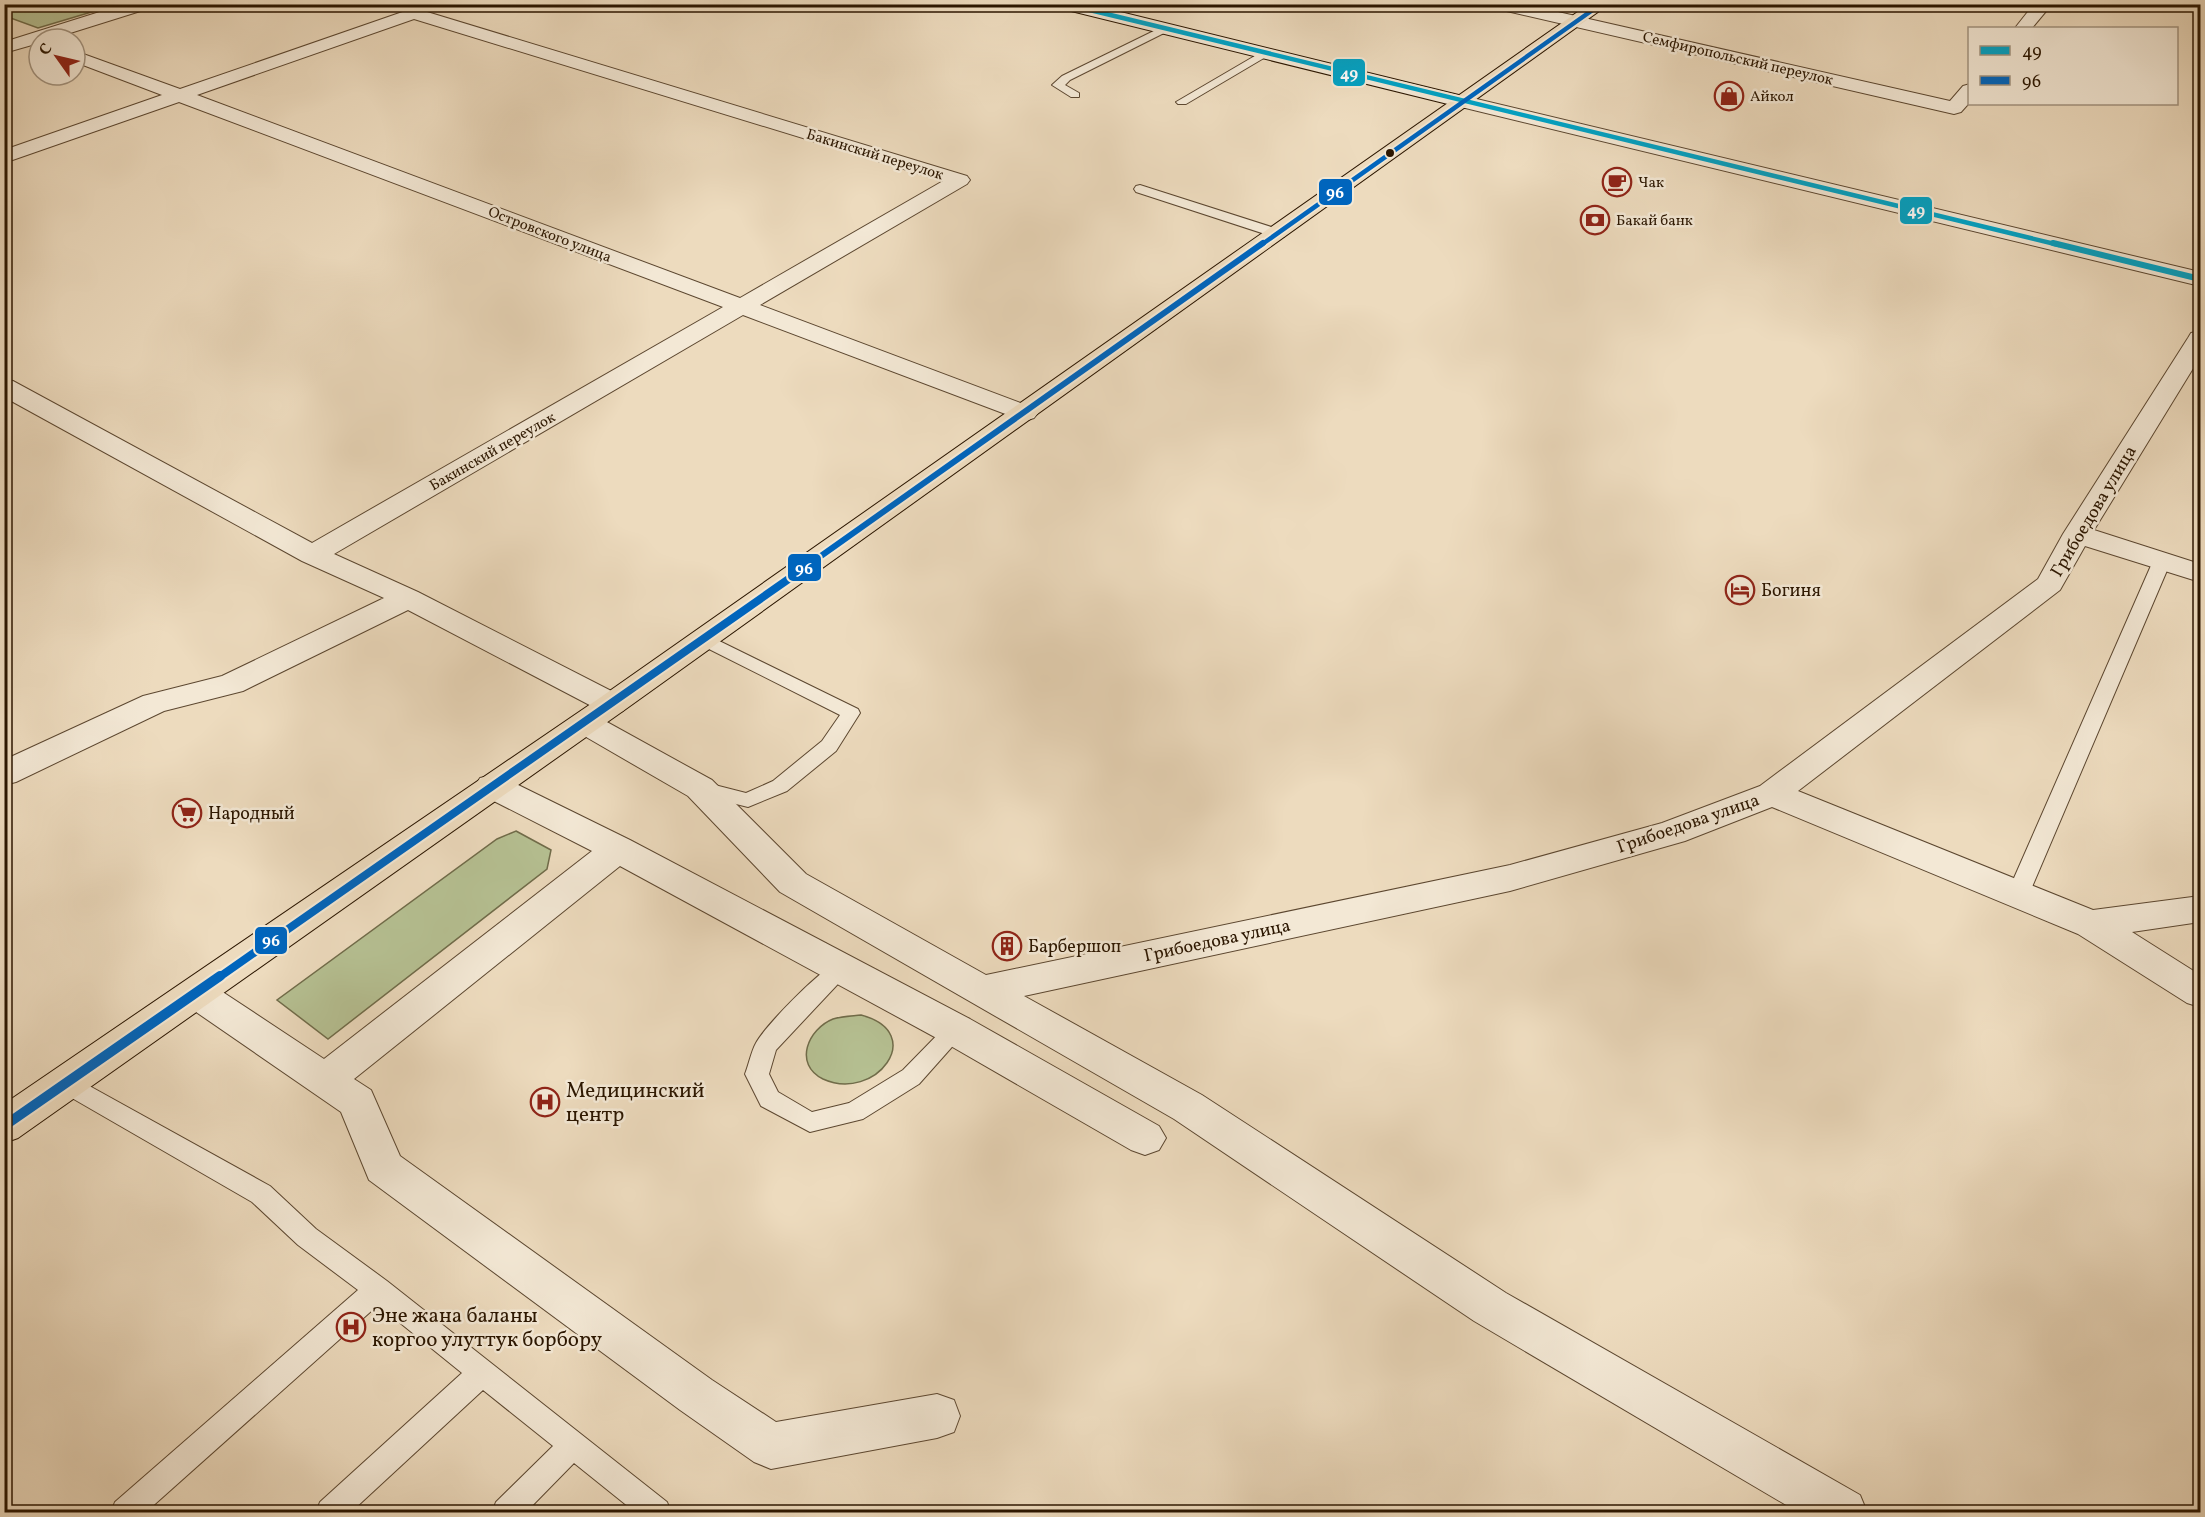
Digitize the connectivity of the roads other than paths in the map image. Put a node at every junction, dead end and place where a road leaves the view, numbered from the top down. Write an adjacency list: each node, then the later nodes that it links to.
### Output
1 (144, 4): 7 (street)
2 (1065, 4): 9 (street)
3 (1498, 4): 6 (street, Семфиропольский переулок)
4 (1600, 4): 6 (main road)
5 (2044, 4): 8 (street)
6 (1576, 22): 16 (street, Семфиропольский переулок); 20 (main road)
7 (76, 27)
8 (2024, 27)
9 (1164, 29): 14 (street); 17 (lane)
10 (4, 30): 11 (street)
11 (27, 38)
12 (27, 43): 13 (street)
13 (4, 48)
14 (1265, 53): 19 (lane); 20 (street)
15 (87, 60): 18 (street, Островского улица)
16 (1968, 92)
17 (1075, 94)
18 (181, 95): 21 (street); 25 (street, Островского улица); 25 (street, Бакинский переулок)
19 (1182, 102)
20 (1464, 102): 23 (main road); 24 (street)
21 (4, 157)
22 (1140, 189): 23 (lane)
23 (1279, 234): 28 (main road)
24 (2200, 279)
25 (741, 306): 28 (street, Островского улица); 30 (street, Бакинский переулок)
26 (2200, 338): 29 (street, Грибоедова улица)
27 (4, 387): 30 (street)
28 (1025, 413): 34 (main road)
29 (2077, 534): 31 (street); 39 (street, Грибоедова улица)
30 (312, 555): 33 (street)
31 (2162, 561): 32 (street); 41 (lane)
32 (2200, 573)
33 (408, 598): 35 (street); 36 (street)
34 (703, 639): 35 (main road); 38 (lane)
35 (599, 713): 37 (main road); 38 (street)
36 (4, 774)
37 (492, 786): 40 (street); 46 (main road)
38 (700, 788): 45 (street)
39 (1772, 794): 41 (street); 45 (street, Грибоедова улица)
40 (618, 849): 44 (street); 49 (street)
41 (2018, 894): 43 (street)
42 (2200, 909): 43 (street)
43 (2091, 924): 47 (street)
44 (841, 969): 48 (street); 48 (lane)
45 (983, 990): 61 (street)
46 (196, 993): 49 (street); 50 (main road)
47 (2200, 993)
48 (956, 1030): 52 (street)
49 (325, 1080): 55 (street)
50 (66, 1083): 51 (main road); 53 (lane)
51 (4, 1126)
52 (1145, 1138)
53 (378, 1289): 54 (lane); 57 (lane)
54 (482, 1373): 56 (lane); 58 (lane)
55 (937, 1416)
56 (573, 1445): 59 (lane); 60 (lane)
57 (125, 1512)
58 (330, 1512)
59 (506, 1512)
60 (657, 1512)
61 (1843, 1512)

